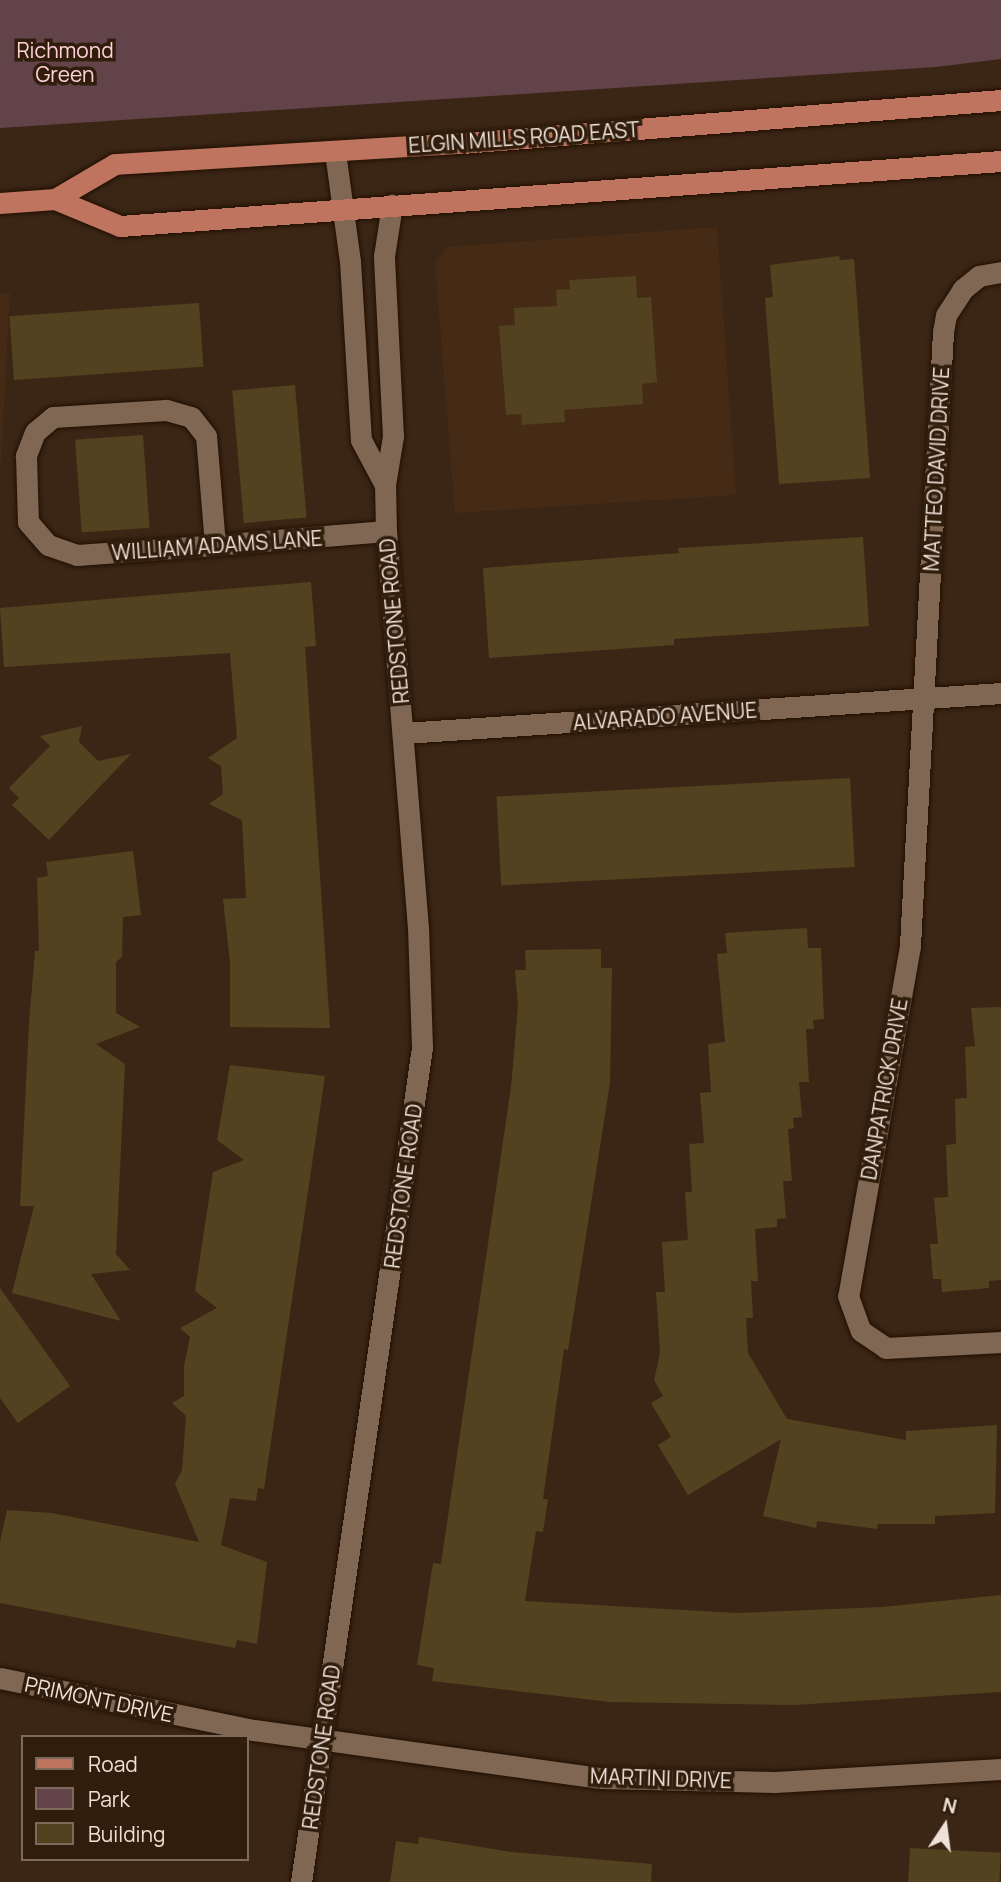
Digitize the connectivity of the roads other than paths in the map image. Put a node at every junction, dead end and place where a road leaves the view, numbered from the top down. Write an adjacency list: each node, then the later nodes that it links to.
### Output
1 (1001, 100): 2 (main road, ELGIN MILLS ROAD EAST)
2 (335, 152): 4 (main road, ELGIN MILLS ROAD EAST); 7 (street, REDSTONE ROAD)
3 (1001, 162): 6 (main road, ELGIN MILLS ROAD EAST)
4 (55, 199): 5 (main road, ELGIN MILLS ROAD EAST); 7 (main road, ELGIN MILLS ROAD EAST)
5 (0, 203)
6 (393, 205): 7 (main road, ELGIN MILLS ROAD EAST); 9 (street, REDSTONE ROAD)
7 (342, 211): 9 (street, REDSTONE ROAD)
8 (1001, 272): 13 (street, MATTEO DAVID DRIVE)
9 (385, 485): 10 (street, REDSTONE ROAD)
10 (386, 531): 11 (street, WILLIAM ADAMS LANE); 14 (street, REDSTONE ROAD)
11 (215, 545): 11 (street, WILLIAM ADAMS LANE)
12 (1001, 693): 13 (street, ALVARADO AVENUE)
13 (926, 697): 14 (street, ALVARADO AVENUE); 15 (street, DANPATRICK DRIVE)
14 (404, 733): 17 (street, REDSTONE ROAD)
15 (1001, 1342)
16 (0, 1678): 17 (street, PRIMONT DRIVE)
17 (322, 1741): 18 (street, MARTINI DRIVE); 19 (street, REDSTONE ROAD)
18 (1001, 1769)
19 (301, 1882)

